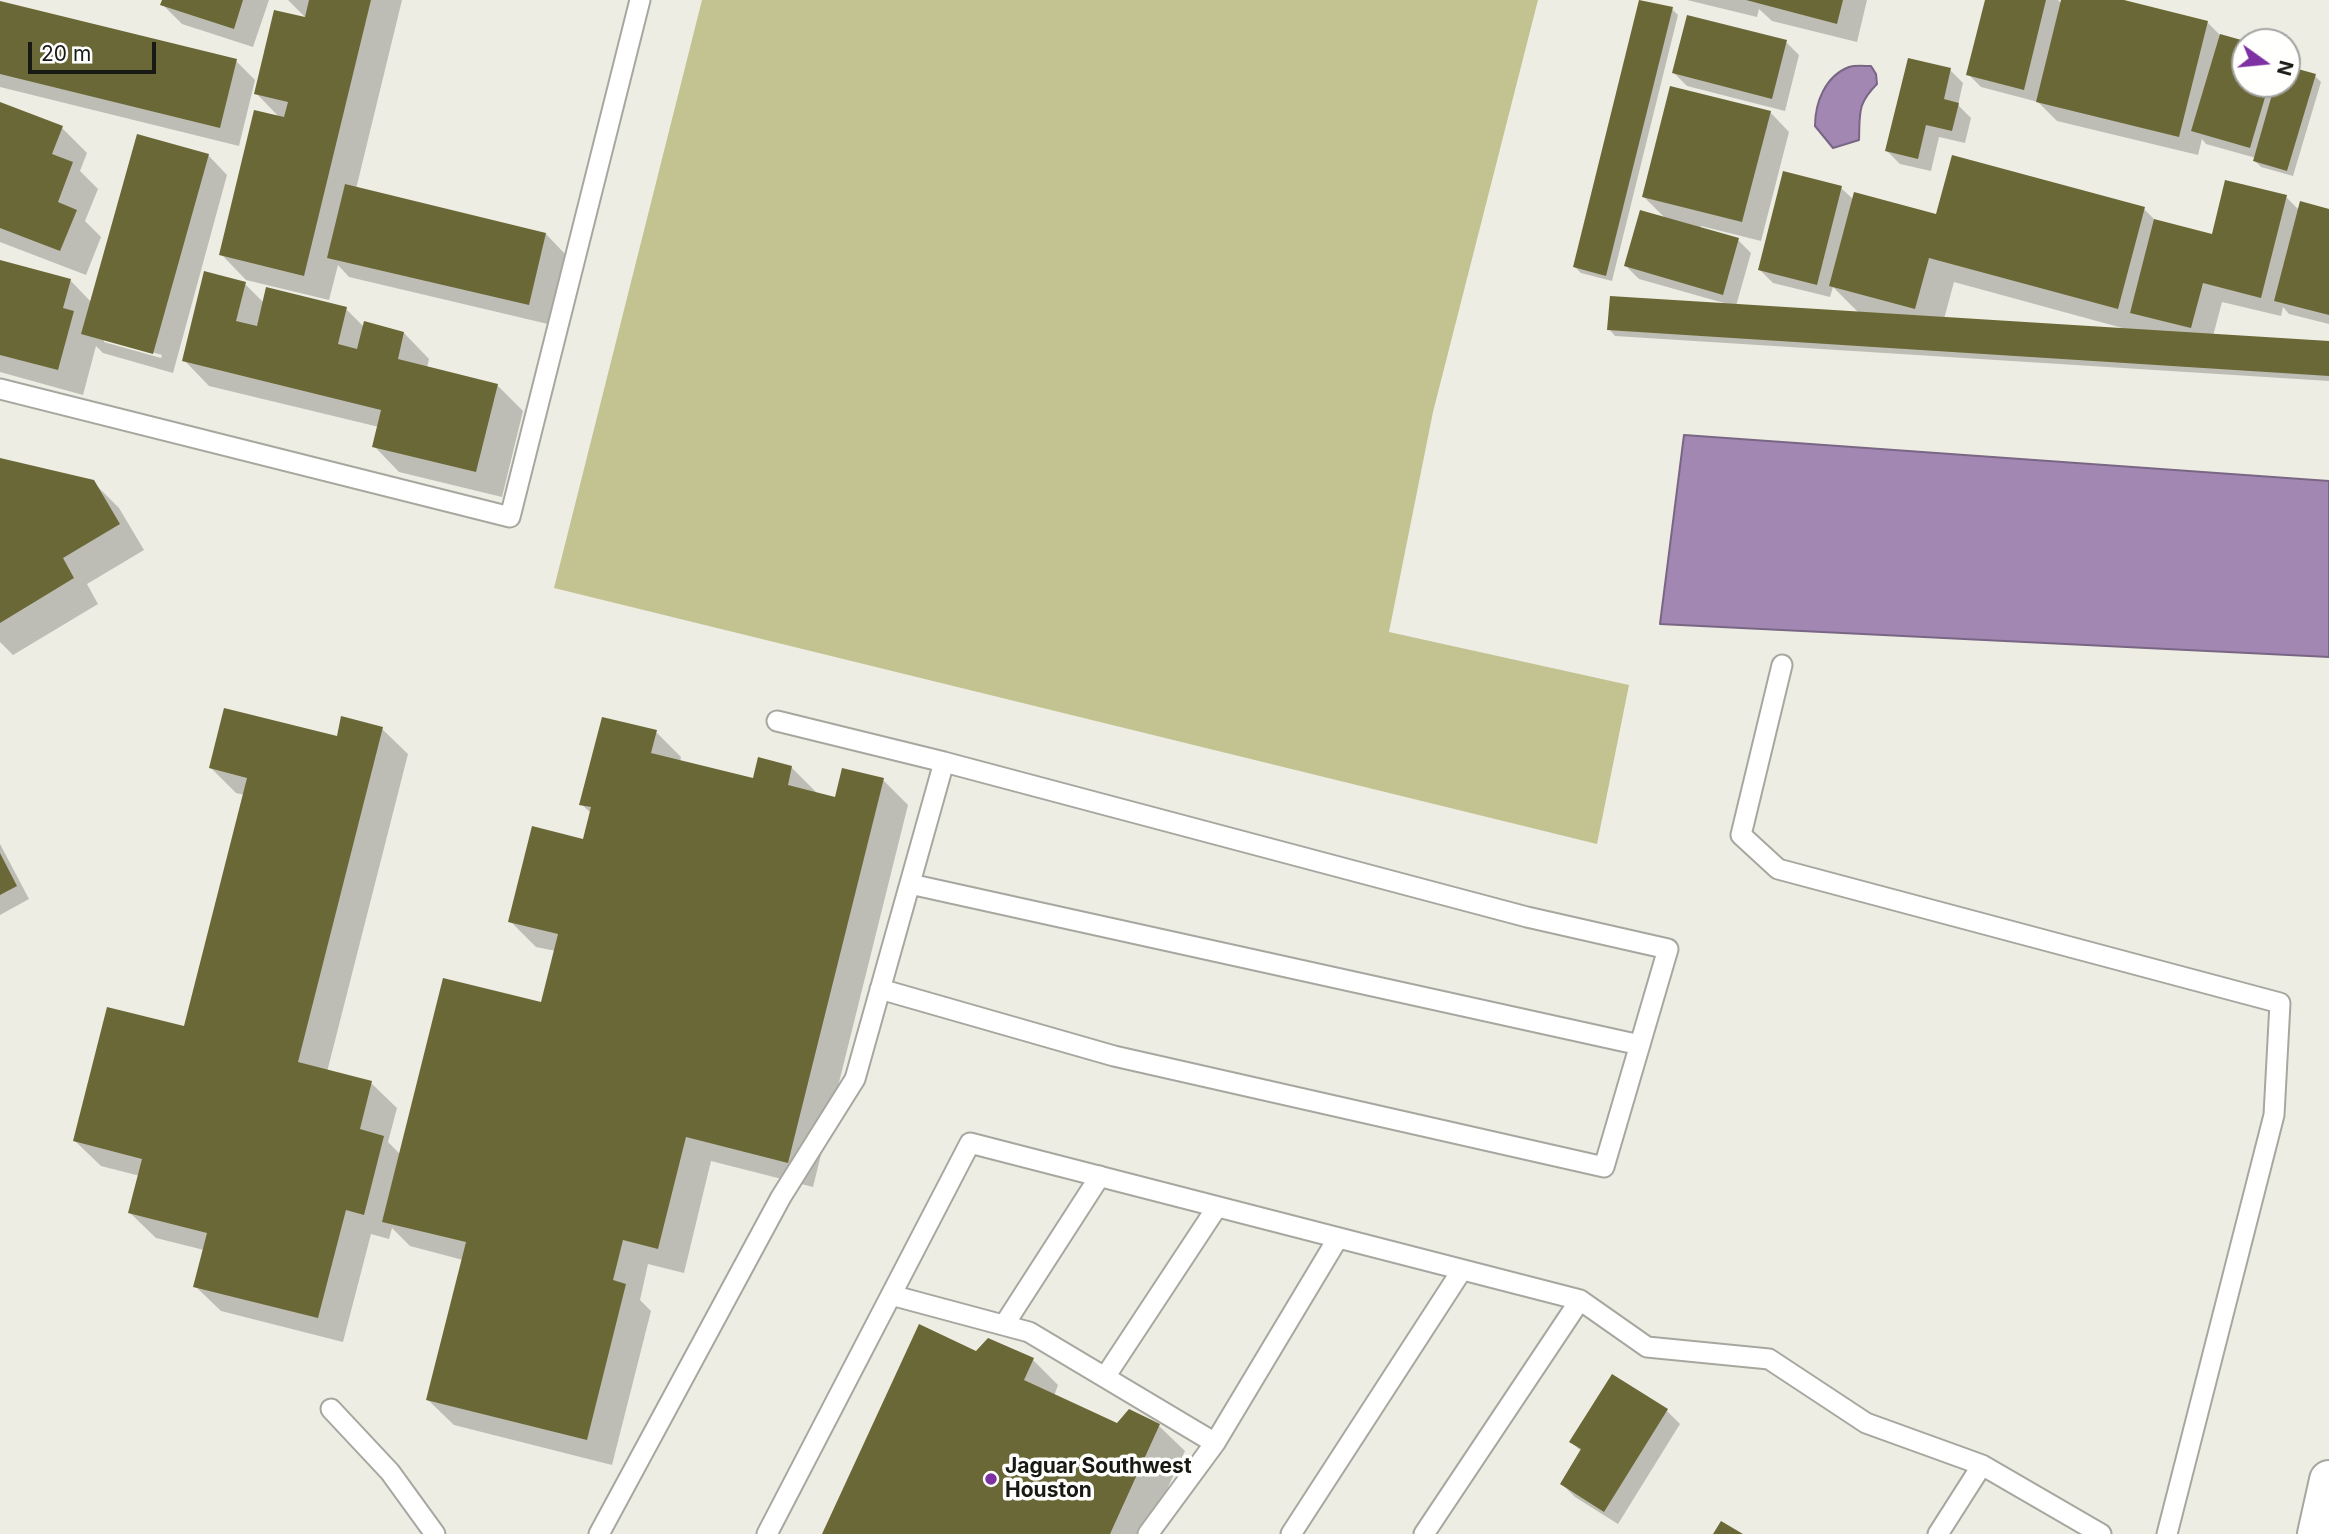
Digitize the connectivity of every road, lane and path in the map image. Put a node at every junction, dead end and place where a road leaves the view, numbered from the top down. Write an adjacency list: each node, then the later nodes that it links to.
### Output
1 (640, 0): 2 (lane)
2 (0, 389)
3 (1782, 665): 29 (lane)
4 (777, 721): 5 (lane)
5 (944, 762): 6 (lane); 8 (lane)
6 (910, 884): 7 (lane); 8 (lane)
7 (880, 989): 8 (lane); 22 (lane)
8 (1640, 1045)
9 (1100, 1176): 10 (lane); 13 (lane); 15 (lane)
10 (1217, 1207): 11 (lane); 16 (lane)
11 (1338, 1238): 12 (lane); 18 (lane)
12 (1462, 1270): 14 (lane); 25 (lane)
13 (891, 1295): 15 (lane); 23 (lane)
14 (1580, 1300): 19 (lane); 26 (lane)
15 (1004, 1325): 16 (lane)
16 (1105, 1377): 18 (lane)
17 (331, 1409): 21 (lane)
18 (1215, 1443): 24 (lane)
19 (1982, 1465): 27 (lane); 28 (lane)
20 (2329, 1480): 30 (street)
21 (435, 1534)
22 (599, 1534)
23 (767, 1534)
24 (1148, 1534)
25 (1291, 1534)
26 (1424, 1534)
27 (1938, 1534)
28 (2101, 1534)
29 (2167, 1534)
30 (2317, 1534)

